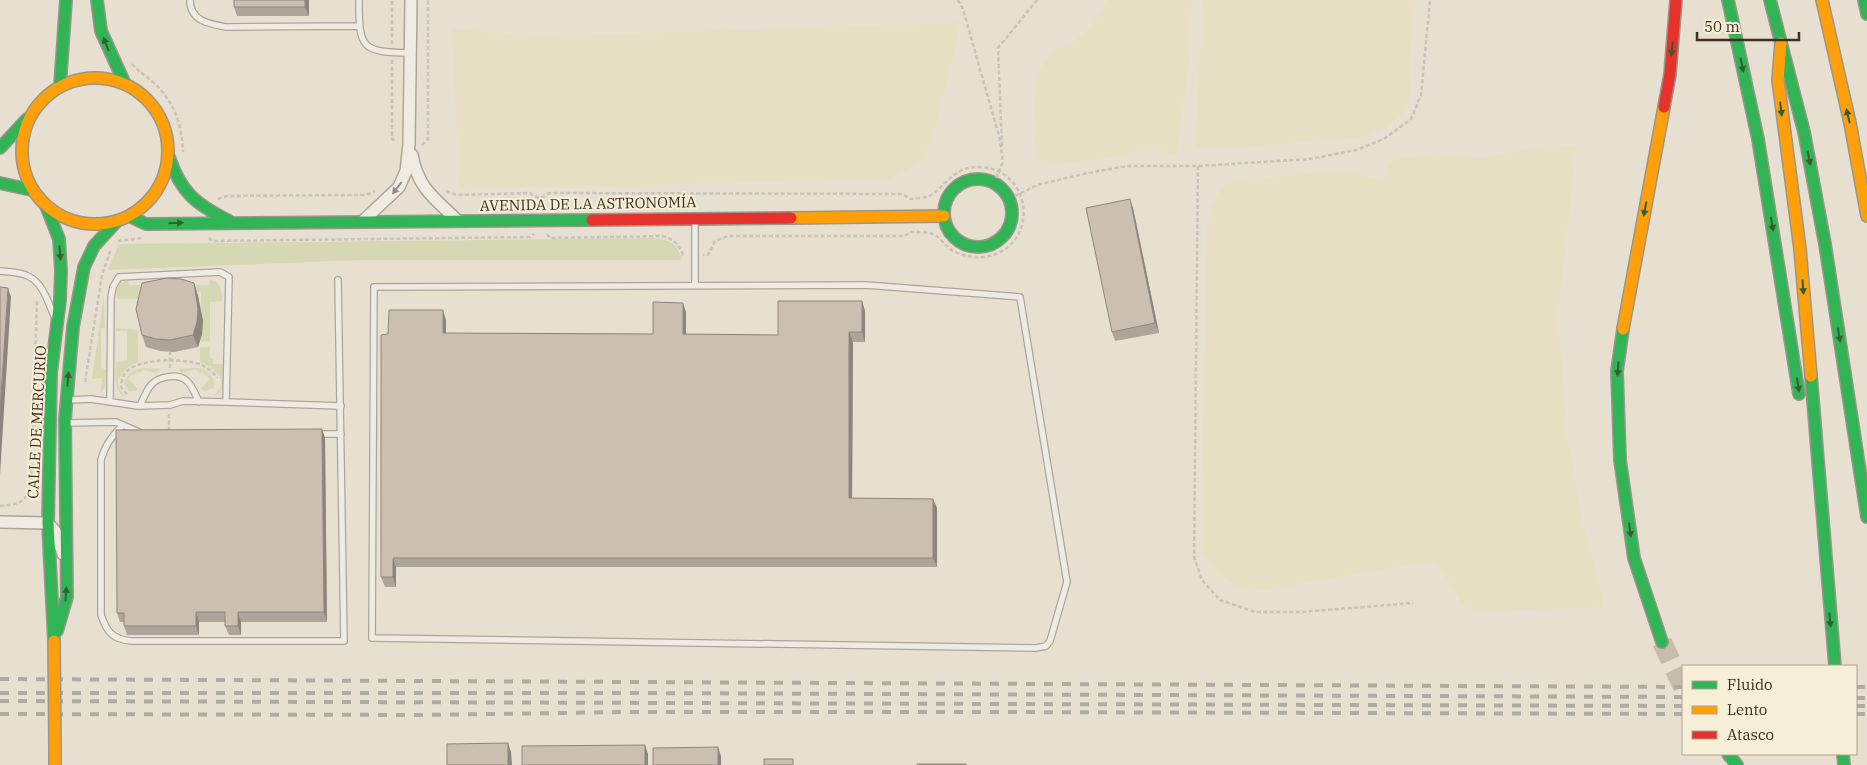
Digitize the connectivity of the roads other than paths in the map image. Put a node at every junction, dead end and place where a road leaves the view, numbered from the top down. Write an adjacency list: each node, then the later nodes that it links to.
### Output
1 (66, 0): 16 (main road)
2 (97, 0): 15 (main road, one-way to 2)
3 (190, 0): 12 (lane)
4 (359, 0): 12 (lane)
5 (411, 0): 14 (street)
6 (1676, 0): 56 (main road, one-way to 56)
7 (1728, 0): 40 (main road, one-way to 40)
8 (1770, 0): 13 (main road)
9 (1822, 0): 26 (main road, one-way to 9)
10 (1864, 0): 11 (main road)
11 (1867, 14)
12 (359, 26): 14 (lane)
13 (1780, 43): 50 (main road, one-way to 50); 54 (main road, one-way to 54)
14 (411, 53): 18 (street)
15 (125, 84): 16 (main road); 20 (main road)
16 (60, 86): 17 (main road)
17 (31, 114): 19 (main road); 22 (main road)
18 (404, 143): 28 (street); 29 (street, one-way to 29)
19 (0, 148)
20 (169, 155): 24 (main road); 31 (main road, AVENIDA DE LA ASTRONOMÍA)
21 (0, 183): 22 (main road)
22 (32, 190): 23 (main road)
23 (46, 206): 30 (main road); 35 (main road, CALLE DE MERCURIO, one-way to 35)
24 (129, 216): 30 (main road); 31 (main road, AVENIDA DE LA ASTRONOMÍA, one-way to 31)
25 (944, 216): 25 (main road); 27 (main road, AVENIDA DE LA ASTRONOMÍA)
26 (1867, 216)
27 (695, 218): 28 (main road, AVENIDA DE LA ASTRONOMÍA); 34 (lane)
28 (457, 220): 29 (main road, AVENIDA DE LA ASTRONOMÍA)
29 (363, 221): 31 (main road, AVENIDA DE LA ASTRONOMÍA)
30 (117, 222): 36 (main road, CALLE DE MERCURIO, one-way to 30)
31 (233, 222)
32 (0, 271): 35 (lane)
33 (338, 280): 42 (lane)
34 (695, 286): 34 (lane)
35 (57, 325): 52 (main road, CALLE DE MERCURIO)
36 (66, 400): 37 (lane); 44 (main road, CALLE DE MERCURIO)
37 (110, 402): 39 (lane); 41 (lane)
38 (199, 402): 39 (lane); 41 (lane); 41 (lane)
39 (226, 402): 42 (lane)
40 (1801, 403)
41 (140, 406)
42 (341, 406): 48 (lane)
43 (1803, 422): 54 (main road)
44 (65, 423): 45 (lane); 49 (main road, CALLE DE MERCURIO)
45 (123, 425): 46 (lane); 48 (lane)
46 (142, 433)
47 (313, 434): 48 (lane)
48 (341, 434)
49 (66, 484): 52 (street); 53 (main road, CALLE DE MERCURIO)
50 (1867, 517)
51 (0, 522): 52 (street)
52 (48, 523): 53 (street); 55 (main road, CALLE DE MERCURIO)
53 (66, 563): 55 (main road, CALLE DE MERCURIO, one-way to 53)
54 (1826, 574): 57 (main road, one-way to 57)
55 (54, 641): 59 (main road, CALLE DE MERCURIO, bridge)
56 (1662, 642)
57 (1835, 665)
58 (1729, 755): 60 (main road)
59 (55, 765)
60 (1737, 765)

